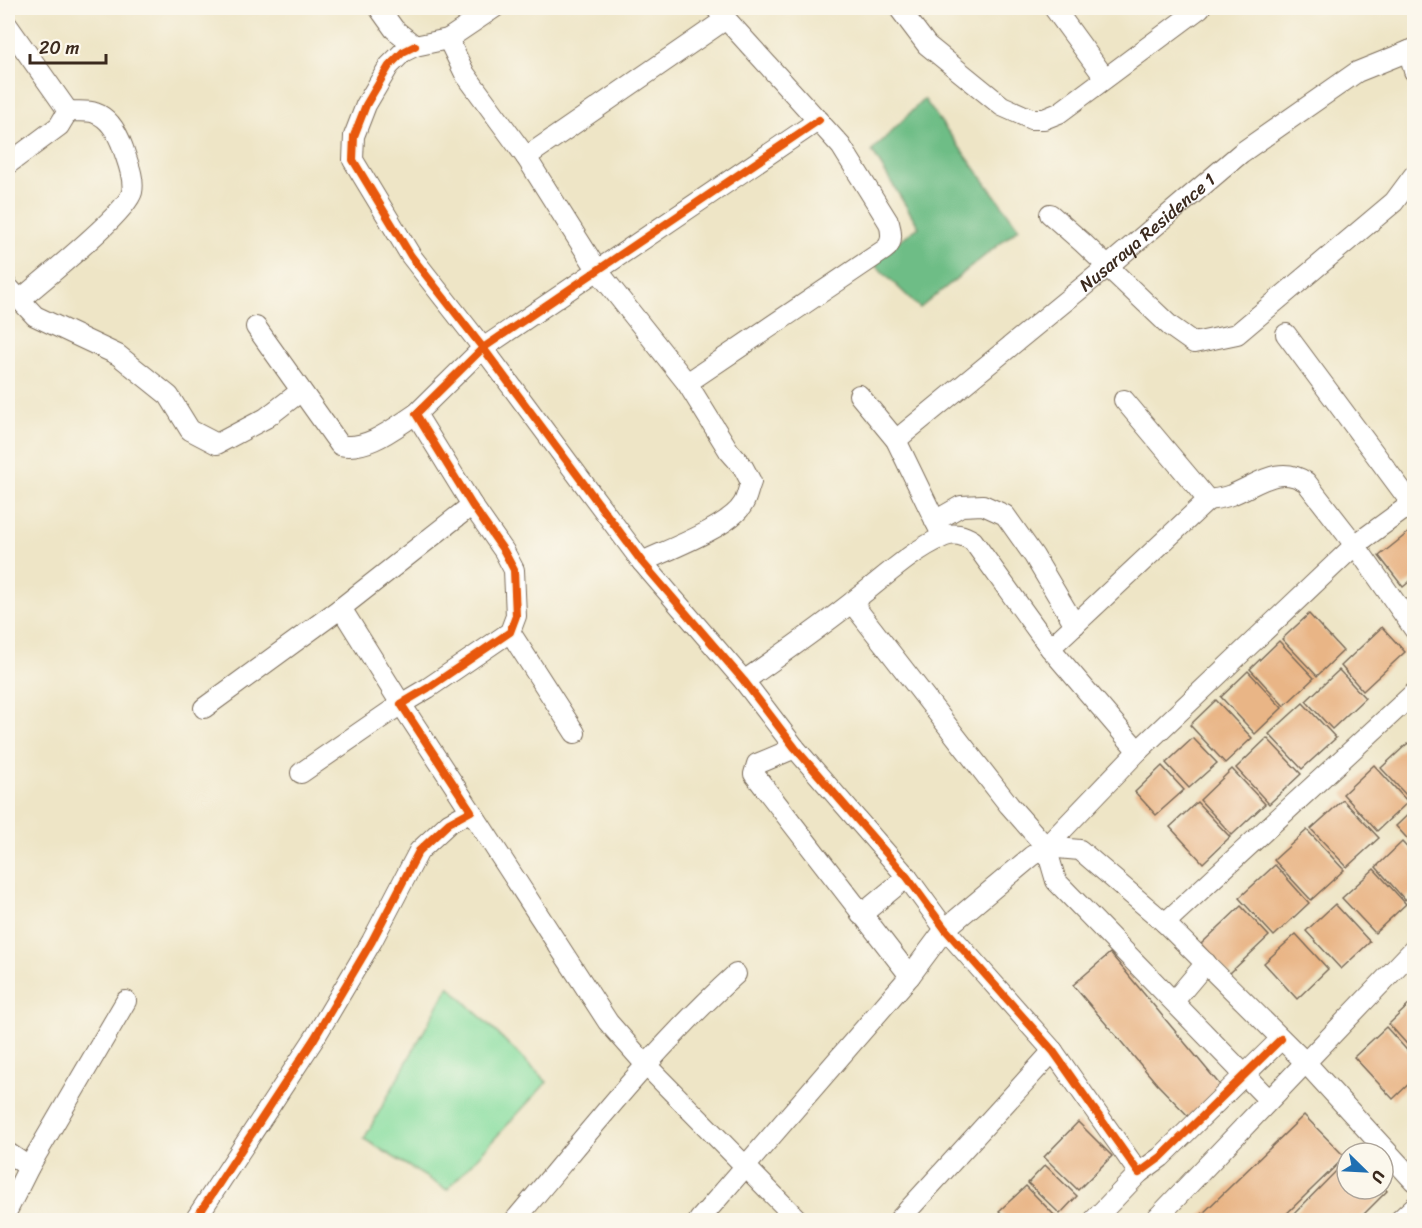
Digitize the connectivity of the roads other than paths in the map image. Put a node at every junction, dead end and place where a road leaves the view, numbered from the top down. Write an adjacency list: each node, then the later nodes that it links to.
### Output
1 (379, 8): 9 (street)
2 (494, 8): 8 (street)
3 (899, 8): 12 (street)
4 (1054, 8): 12 (street)
5 (1191, 10): 12 (street)
6 (721, 13): 14 (street); 15 (street)
7 (8, 26): 13 (street)
8 (448, 39): 9 (street); 15 (street)
9 (415, 46): 24 (street)
10 (1412, 50): 11 (street); 19 (street, Nusaraya Residence 1)
11 (1414, 71)
12 (1105, 78)
13 (68, 111): 16 (street); 21 (street)
14 (819, 120): 20 (street); 25 (street)
15 (526, 157): 20 (street)
16 (8, 164)
17 (1414, 175): 19 (street)
18 (1050, 214): 19 (street)
19 (1107, 267): 30 (street, Nusaraya Residence 1)
20 (598, 271): 24 (street); 25 (street)
21 (14, 294): 26 (street)
22 (256, 327): 26 (street)
23 (1286, 334): 32 (street)
24 (483, 348): 29 (street); 36 (street)
25 (687, 383): 36 (street)
26 (301, 391): 29 (street)
27 (860, 395): 30 (street)
28 (1124, 400): 31 (street)
29 (416, 414): 33 (street)
30 (896, 440): 34 (street)
31 (1208, 500): 35 (street); 39 (street)
32 (1413, 503): 35 (street)
33 (472, 505): 38 (street); 41 (street)
34 (939, 529): 37 (street); 39 (street); 42 (street)
35 (1355, 545): 40 (street); 49 (street)
36 (642, 562): 43 (street)
37 (852, 603): 43 (street); 52 (street)
38 (341, 608): 45 (street); 46 (street)
39 (1075, 625): 42 (street)
40 (1414, 629)
41 (510, 632): 45 (street); 47 (street)
42 (1050, 648): 49 (street)
43 (744, 681): 48 (street)
44 (1414, 693): 55 (street)
45 (401, 704): 50 (street); 51 (street)
46 (204, 708)
47 (575, 733)
48 (795, 748): 53 (street); 54 (street)
49 (1138, 751): 52 (street)
50 (301, 773)
51 (471, 811): 66 (street); 78 (street)
52 (1046, 847): 55 (street); 56 (street); 62 (street)
53 (907, 877): 54 (street); 56 (street)
54 (861, 915): 60 (street)
55 (1165, 923): 58 (street)
56 (945, 929): 60 (street); 64 (street)
57 (1414, 949): 65 (street)
58 (1206, 963): 62 (street); 63 (street)
59 (736, 974): 66 (street)
60 (910, 976): 70 (street)
61 (126, 1001): 71 (street)
62 (1173, 1001): 67 (street)
63 (1281, 1039): 65 (street); 67 (street)
64 (1053, 1052): 72 (street); 82 (street)
65 (1306, 1063): 68 (street); 73 (street)
66 (645, 1064): 70 (street); 79 (street)
67 (1246, 1075): 68 (street); 72 (street)
68 (1269, 1100): 84 (street)
69 (8, 1153): 71 (street)
70 (746, 1166): 80 (street); 81 (street)
71 (29, 1167): 75 (street)
72 (1139, 1173): 83 (street)
73 (1414, 1181)
74 (1414, 1206): 85 (street)
75 (8, 1209)
76 (8, 1215): 77 (street)
77 (17, 1221)
78 (195, 1221)
79 (515, 1221)
80 (699, 1221)
81 (798, 1221)
82 (899, 1221)
83 (1094, 1221)
84 (1155, 1221)
85 (1400, 1221)

